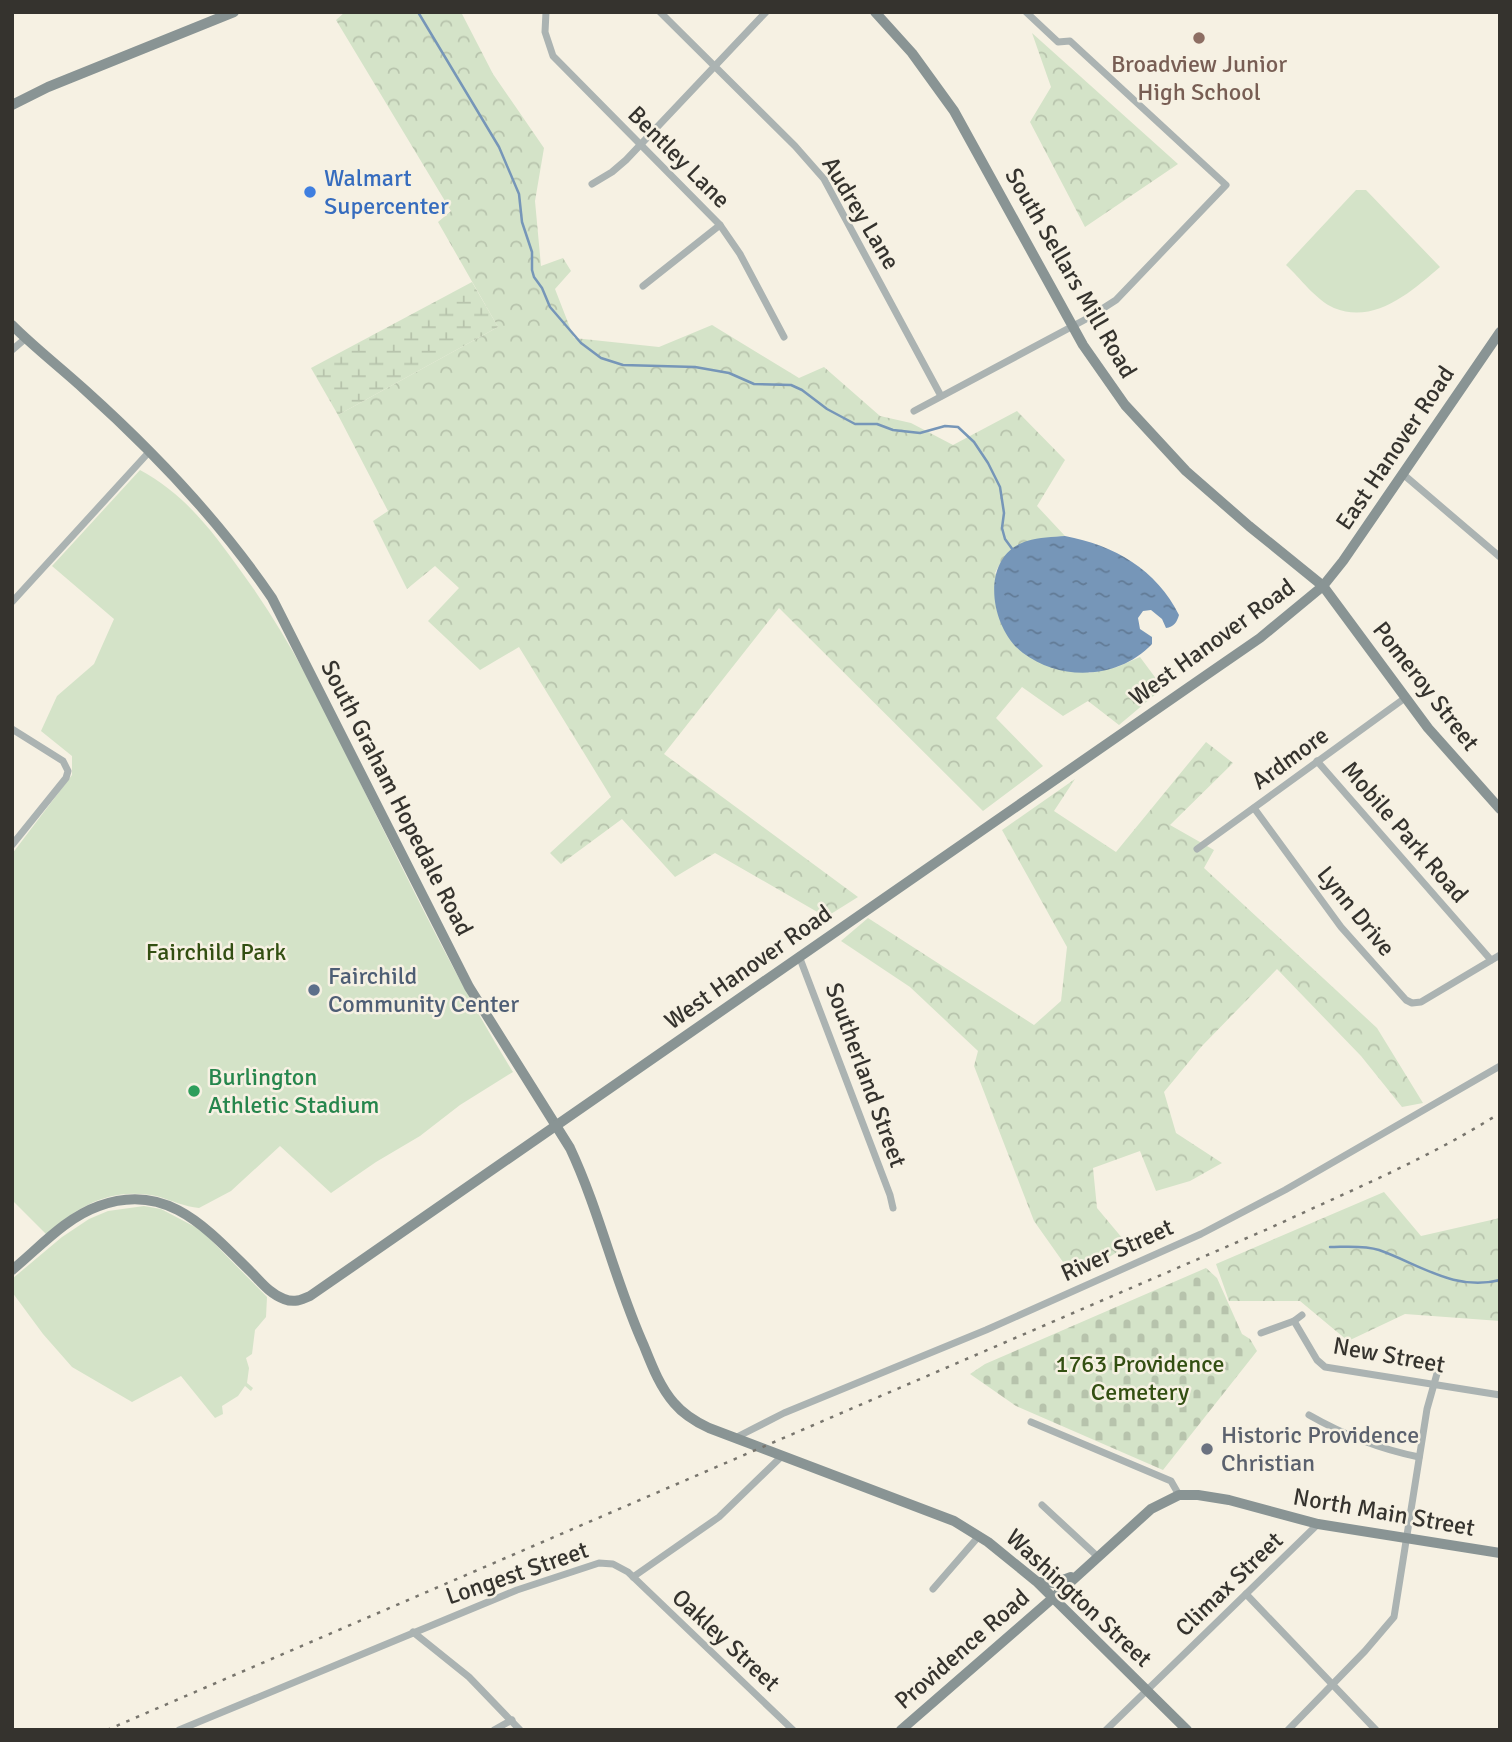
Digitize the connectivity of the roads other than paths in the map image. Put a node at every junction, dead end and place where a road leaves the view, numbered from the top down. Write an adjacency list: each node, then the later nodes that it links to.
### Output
1 (234, 12): 8 (street)
2 (546, 12): 9 (street, Bentley Lane)
3 (660, 12): 7 (street, Audrey Lane)
4 (766, 12): 7 (street)
5 (875, 12): 14 (street, South Sellars Mill Road)
6 (1026, 12): 14 (street)
7 (715, 66): 9 (street); 19 (street, Audrey Lane)
8 (12, 105)
9 (640, 144): 10 (street); 11 (street, Bentley Lane)
10 (592, 184)
11 (720, 225): 12 (street); 16 (street, Bentley Lane)
12 (643, 286)
13 (12, 325): 17 (street, South Graham Hopedale Road)
14 (1073, 327): 19 (street); 24 (street, South Sellars Mill Road)
15 (1500, 332): 22 (street, East Hanover Road)
16 (784, 337)
17 (26, 338): 18 (street); 21 (street, South Graham Hopedale Road)
18 (12, 350)
19 (941, 396): 20 (street)
20 (914, 411)
21 (149, 452): 25 (street); 37 (street, South Graham Hopedale Road)
22 (1404, 475): 23 (street); 24 (street, East Hanover Road)
23 (1500, 557)
24 (1323, 586): 26 (street, Pomeroy Street); 34 (street, West Hanover Road)
25 (12, 602)
26 (1405, 698): 28 (street, Ardmore); 30 (street, Pomeroy Street)
27 (12, 730): 31 (street)
28 (1317, 761): 29 (street, Ardmore); 35 (street, Mobile Park Road)
29 (1254, 808): 32 (street, Ardmore); 35 (street, Lynn Drive)
30 (1500, 809)
31 (12, 845)
32 (1197, 849)
33 (1500, 955): 35 (street, Lynn Drive)
34 (799, 956): 37 (street, West Hanover Road); 38 (street, Southerland Street)
35 (1491, 960)
36 (1500, 1066): 48 (street, River Street)
37 (558, 1126): 39 (street, West Hanover Road); 48 (street, South Graham Hopedale Road)
38 (892, 1208)
39 (12, 1270)
40 (1302, 1315): 41 (street)
41 (1294, 1321): 42 (street); 44 (street, New Street)
42 (1261, 1333)
43 (1440, 1363): 44 (street)
44 (1433, 1384): 45 (street, New Street); 50 (street)
45 (1500, 1395)
46 (1309, 1415): 50 (street)
47 (1031, 1422): 51 (street)
48 (735, 1438): 49 (street, Washington Street)
49 (782, 1456): 54 (street, Washington Street); 59 (street)
50 (1419, 1457): 55 (street)
51 (1179, 1495): 53 (street, North Main Street); 57 (street, Providence Road)
52 (1042, 1505): 57 (street)
53 (1318, 1524): 55 (street, North Main Street); 62 (street, Climax Street)
54 (979, 1536): 60 (street, Washington Street); 61 (street)
55 (1407, 1537): 56 (street, North Main Street); 65 (street)
56 (1500, 1553)
57 (1097, 1556): 58 (street, Providence Road)
58 (1078, 1574): 60 (street); 63 (street, Providence Road)
59 (633, 1577): 64 (street, Longest Street); 71 (street, Oakley Street)
60 (1037, 1581): 63 (street, Washington Street)
61 (933, 1589)
62 (1245, 1594): 65 (street); 66 (street, Climax Street)
63 (1054, 1597): 66 (street, Washington Street); 72 (street, Providence Road)
64 (413, 1632): 67 (street); 68 (street, Longest Street)
65 (1332, 1683): 75 (street); 76 (street)
66 (1148, 1690): 73 (street, Climax Street); 74 (street, Washington Street)
67 (512, 1720): 69 (street); 70 (street)
68 (179, 1730)
69 (494, 1730)
70 (520, 1730)
71 (793, 1730)
72 (901, 1730)
73 (1106, 1730)
74 (1188, 1730)
75 (1288, 1730)
76 (1376, 1730)

